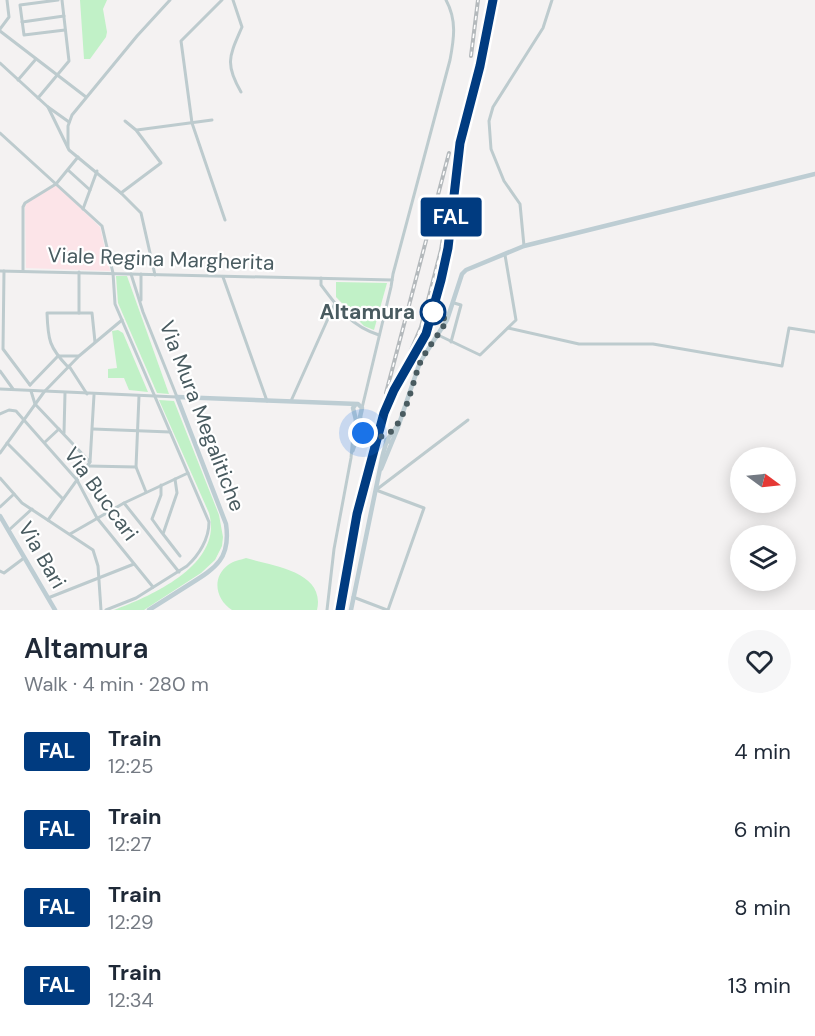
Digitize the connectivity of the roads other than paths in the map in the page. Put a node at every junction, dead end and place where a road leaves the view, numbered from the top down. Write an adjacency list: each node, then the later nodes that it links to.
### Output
1 (7, 0): 12 (street)
2 (60, 0): 10 (street); 11 (street)
3 (163, 0): 9 (street)
4 (170, 0): 9 (street)
5 (222, 0): 26 (street)
6 (233, 0): 19 (street)
7 (446, 0): 50 (street)
8 (552, 0): 39 (street)
9 (164, 6): 20 (street)
10 (64, 16): 11 (street); 13 (street)
11 (22, 22): 13 (street)
12 (0, 30): 14 (street)
13 (65, 30): 17 (street)
14 (36, 59): 17 (street); 18 (street)
15 (0, 63): 16 (street)
16 (2, 69): 18 (street)
17 (57, 74): 20 (street); 21 (street)
18 (18, 80): 21 (street)
19 (241, 92)
20 (86, 97): 25 (street)
21 (38, 98): 22 (street)
22 (48, 107): 25 (street); 29 (street)
23 (212, 120): 26 (street)
24 (125, 121): 27 (street)
25 (69, 122): 29 (street)
26 (192, 123): 27 (street); 38 (street)
27 (136, 130): 36 (street)
28 (0, 133): 34 (street)
29 (68, 148): 30 (street)
30 (78, 157): 31 (street); 32 (street)
31 (68, 170): 34 (street); 35 (street)
32 (97, 171): 35 (street); 36 (street)
33 (815, 174): 39 (main road)
34 (56, 184): 37 (street); 42 (street)
35 (90, 190): 37 (street)
36 (121, 193): 47 (street)
37 (83, 209): 44 (street)
38 (225, 220)
39 (524, 246): 40 (main road)
40 (505, 254): 51 (main road); 56 (street)
41 (2, 271): 42 (street, Viale Regina Margherita); 66 (street)
42 (24, 271): 43 (street, Viale Regina Margherita)
43 (79, 272): 44 (street, Viale Regina Margherita); 54 (street)
44 (113, 273): 45 (street, Viale Regina Margherita); 55 (street)
45 (131, 274): 46 (street, Viale Regina Margherita); 53 (street, Via Mura Megalitiche)
46 (141, 274): 47 (street, Viale Regina Margherita); 53 (street)
47 (155, 274): 48 (street, Viale Regina Margherita)
48 (223, 277): 49 (street, Viale Regina Margherita); 77 (street)
49 (321, 278): 50 (street, Viale Regina Margherita); 52 (street)
50 (392, 280): 59 (street)
51 (452, 302): 58 (main road); 60 (street)
52 (335, 303): 59 (street); 78 (street)
53 (141, 304): 76 (street, Via Mura Megalitiche)
54 (79, 313): 61 (street); 62 (street)
55 (122, 320): 61 (street); 75 (street)
56 (508, 328): 57 (street); 60 (street)
57 (815, 332)
58 (438, 335): 60 (street); 82 (main road)
59 (380, 336): 80 (street)
60 (451, 342)
61 (95, 343): 63 (street)
62 (58, 356): 63 (street); 64 (street); 66 (street)
63 (80, 356): 64 (street)
64 (68, 366): 70 (street); 72 (street)
65 (0, 371): 68 (street)
66 (30, 385): 69 (street)
67 (0, 389): 68 (street)
68 (13, 390): 69 (street)
69 (29, 391): 70 (street); 79 (street)
70 (44, 392): 71 (street); 79 (street)
71 (65, 393): 72 (street); 89 (street)
72 (87, 394): 73 (street)
73 (94, 394): 74 (street); 86 (street)
74 (139, 396): 75 (street); 87 (street)
75 (155, 396): 76 (street); 88 (street)
76 (177, 398): 77 (main road); 129 (main road, Via Mura Megalitiche)
77 (267, 402): 78 (main road)
78 (290, 403): 80 (main road)
79 (35, 404): 83 (street); 85 (street)
80 (358, 409): 90 (main road); 90 (main road)
81 (0, 414): 83 (street)
82 (401, 418): 91 (main road); 93 (main road)
83 (23, 419): 94 (street, Via Buccari); 95 (street)
84 (468, 420): 104 (street)
85 (59, 429): 89 (street); 94 (street)
86 (93, 429): 87 (street); 97 (street)
87 (138, 430): 88 (street); 98 (street)
88 (170, 432): 99 (street)
89 (64, 434): 97 (street)
90 (360, 434): 92 (main road); 130 (street)
91 (391, 434): 92 (main road); 93 (main road)
92 (380, 438): 93 (main road)
93 (389, 441): 104 (main road)
94 (44, 442): 102 (street, Via Buccari)
95 (7, 443): 96 (street); 107 (street)
96 (0, 453)
97 (89, 464): 98 (street); 102 (street)
98 (136, 467): 105 (street)
99 (189, 473): 101 (street); 121 (street)
100 (0, 478): 106 (street)
101 (174, 479): 103 (street); 116 (street)
102 (77, 480): 107 (street); 112 (street, Via Buccari)
103 (160, 485): 105 (street); 116 (street)
104 (376, 490): 124 (main road); 132 (street)
105 (146, 492): 108 (street)
106 (14, 494): 109 (street); 110 (street)
107 (63, 499): 113 (street)
108 (124, 503): 112 (street); 121 (street)
109 (0, 507)
110 (32, 509): 113 (street); 114 (street)
111 (0, 516): 114 (main road, Via Bari)
112 (97, 518): 115 (street); 119 (street, Via Buccari)
113 (48, 520): 115 (street)
114 (9, 531): 118 (main road, Via Bari)
115 (70, 534): 122 (street)
116 (163, 534): 117 (street)
117 (180, 556)
118 (24, 558): 120 (street); 125 (main road, Via Bari)
119 (134, 564): 122 (street); 123 (street, Via Buccari)
120 (0, 571)
121 (179, 572): 123 (street)
122 (99, 580): 125 (street); 127 (street)
123 (153, 588): 128 (street)
124 (353, 597): 131 (main road); 132 (street)
125 (48, 598): 126 (main road, Via Bari)
126 (55, 610)
127 (101, 610)
128 (106, 610)
129 (149, 610)
130 (327, 610)
131 (351, 610)
132 (387, 610)

